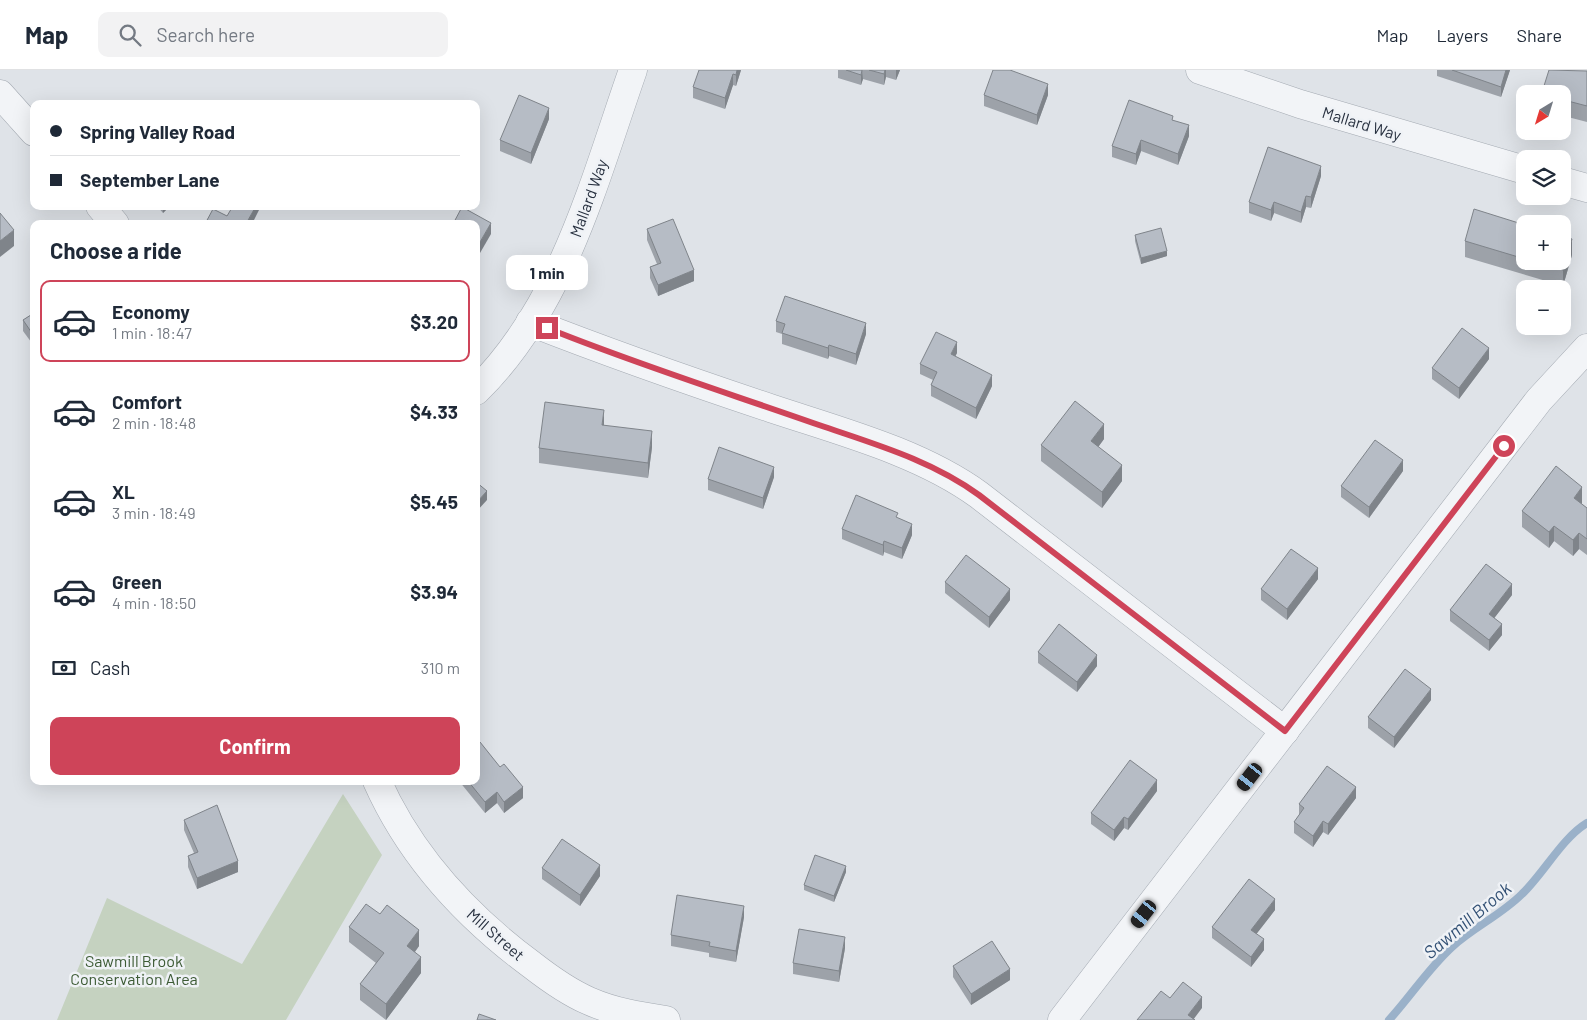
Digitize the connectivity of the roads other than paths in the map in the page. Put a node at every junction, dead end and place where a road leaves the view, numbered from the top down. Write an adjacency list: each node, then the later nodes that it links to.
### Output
1 (633, 70): 10 (street, Mallard Way)
2 (1200, 70): 5 (street, Mallard Way)
3 (0, 94): 4 (street)
4 (30, 128)
5 (1516, 167)
6 (1571, 184): 7 (street)
7 (1587, 188)
8 (103, 210): 9 (street)
9 (112, 220)
10 (530, 322): 12 (street, Mallard Way); 13 (street)
11 (1587, 348): 13 (street)
12 (480, 388)
13 (1285, 731): 16 (street)
14 (379, 785): 15 (street, Mill Street)
15 (666, 1020)
16 (1062, 1020)

